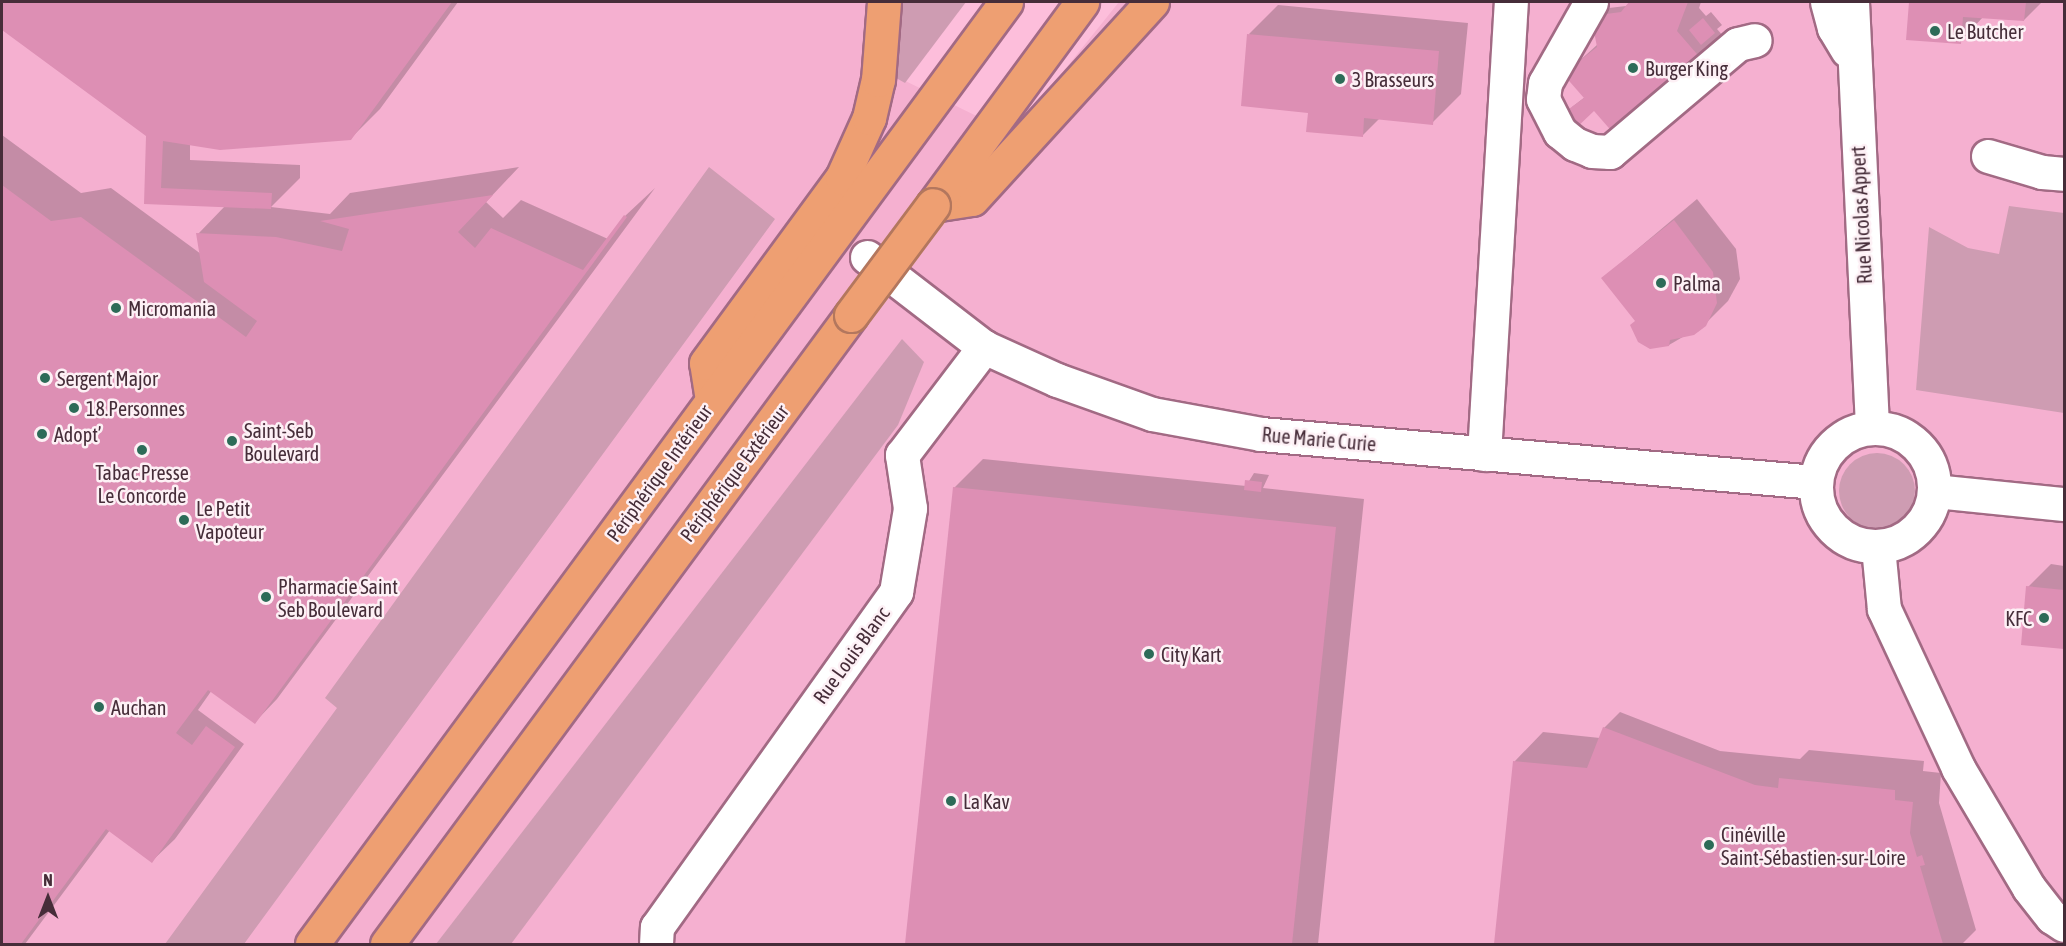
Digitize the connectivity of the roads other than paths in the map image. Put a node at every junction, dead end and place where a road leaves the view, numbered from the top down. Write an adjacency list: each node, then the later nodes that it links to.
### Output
1 (884, 2): 13 (highway)
2 (1006, 2): 13 (highway)
3 (1082, 2): 14 (highway, Périphérique Extérieur)
4 (1152, 2): 14 (highway)
5 (1511, 2): 18 (street)
6 (1592, 2): 9 (street)
7 (1827, 2): 10 (street)
8 (1852, 2): 10 (street, Rue Nicolas Appert)
9 (1755, 40)
10 (1854, 62): 17 (street, Rue Nicolas Appert)
11 (1988, 156): 12 (street)
12 (2064, 174)
13 (855, 183): 24 (highway, Périphérique Intérieur)
14 (933, 205): 25 (highway, Périphérique Extérieur, bridge)
15 (867, 257): 16 (street, Rue Marie Curie)
16 (984, 347): 18 (street, Rue Marie Curie); 26 (street, Rue Louis Blanc)
17 (1872, 428): 19 (street); 20 (street)
18 (1484, 454): 19 (street, Rue Marie Curie)
19 (1815, 482): 22 (street)
20 (1935, 491): 21 (street); 22 (street)
21 (2064, 504)
22 (1878, 547): 23 (street)
23 (2064, 926)
24 (312, 945)
25 (387, 945)
26 (656, 945)

